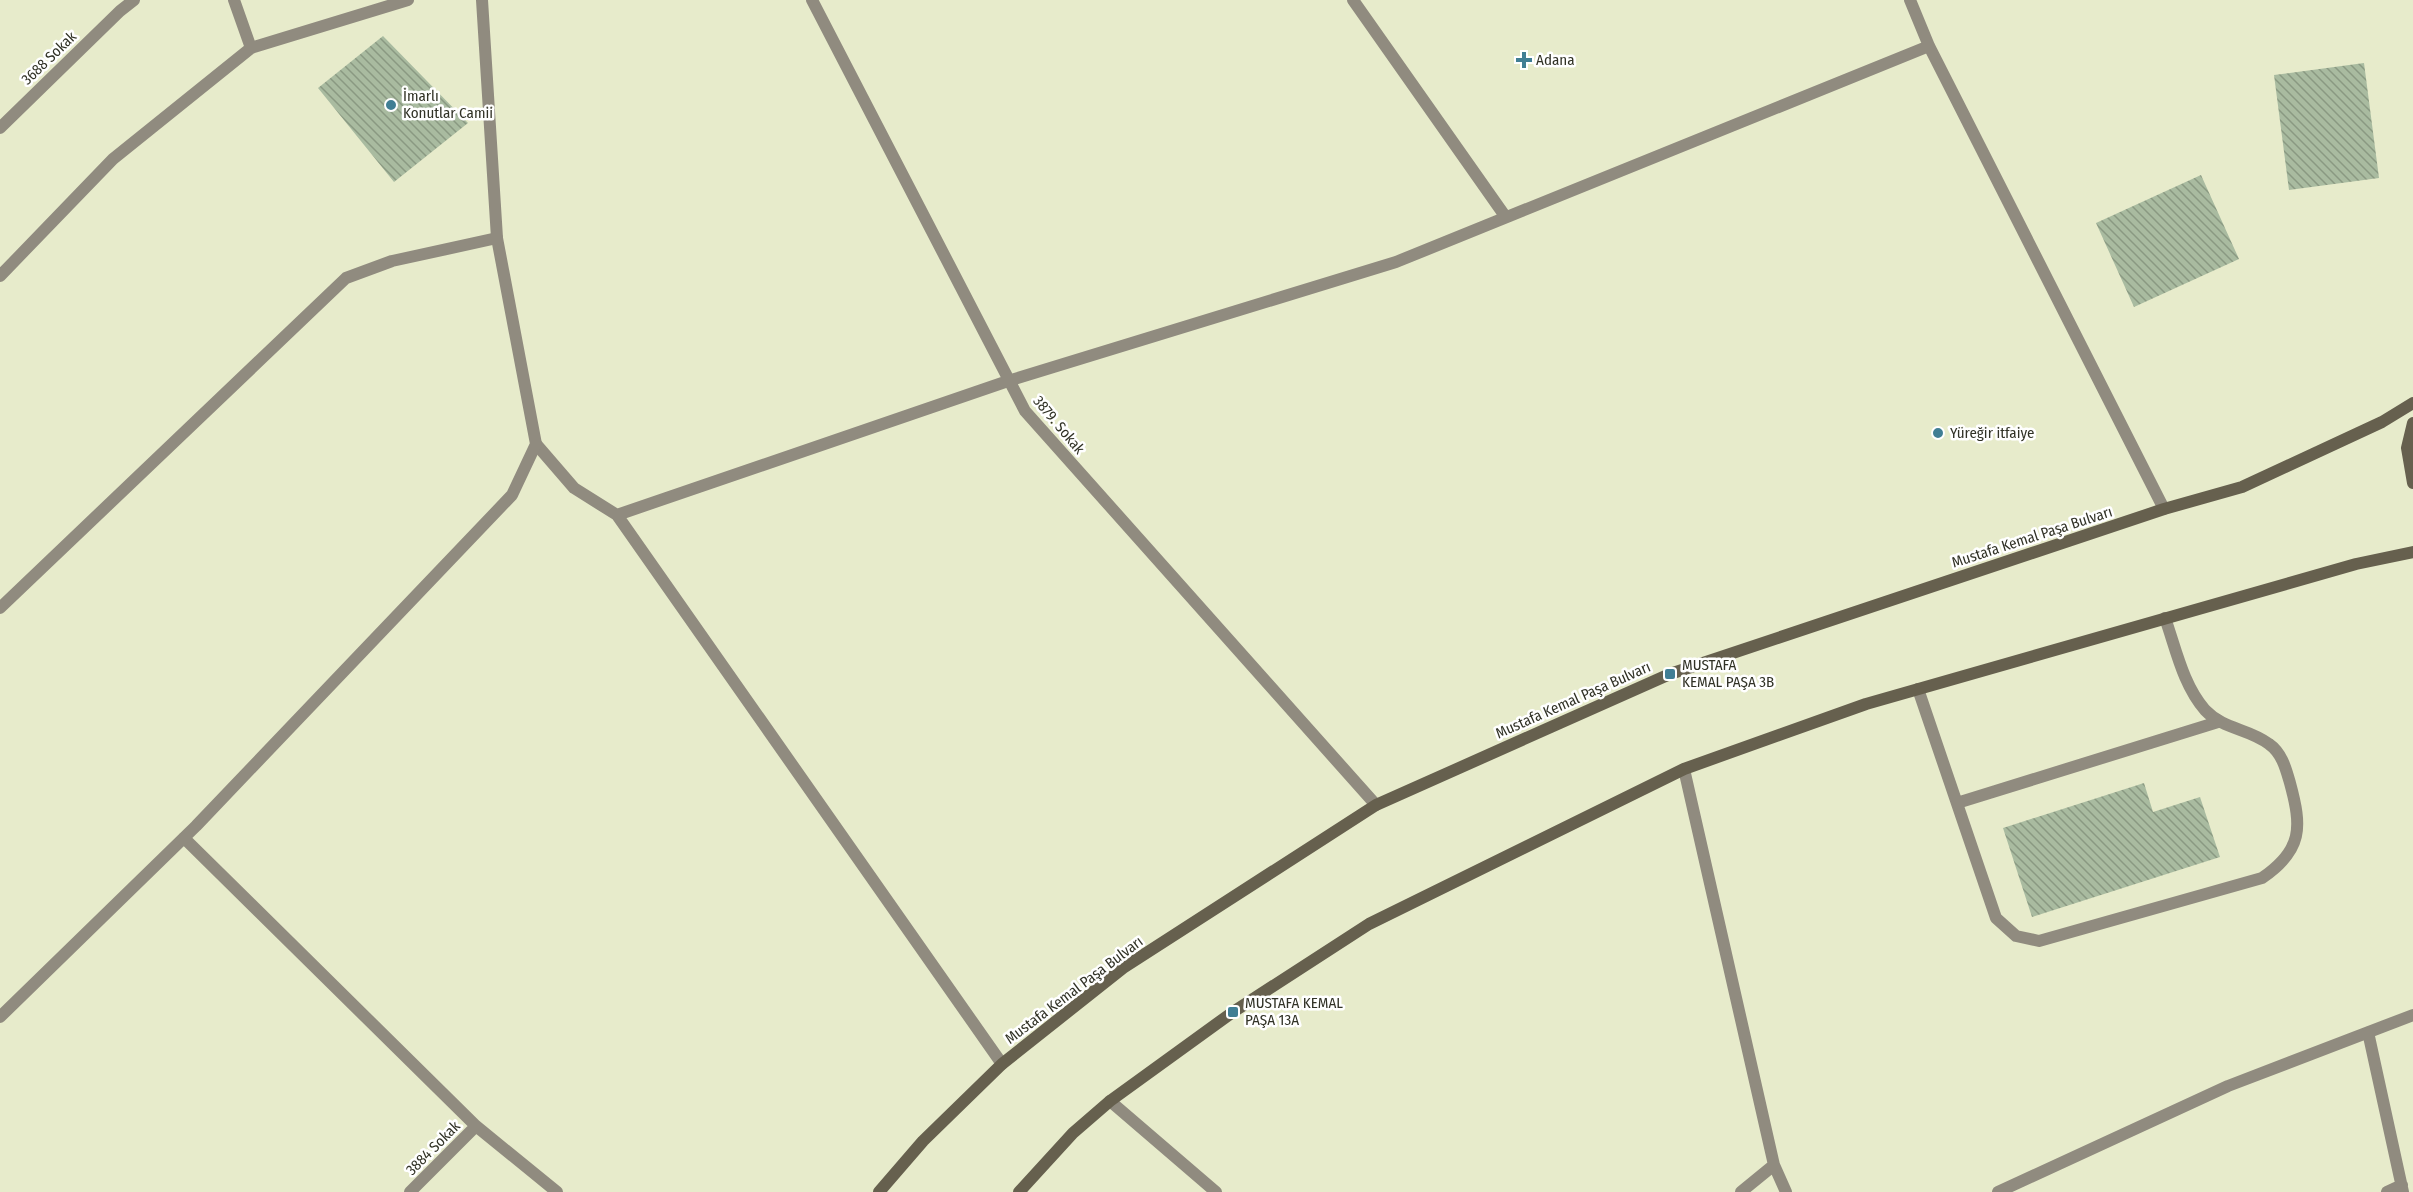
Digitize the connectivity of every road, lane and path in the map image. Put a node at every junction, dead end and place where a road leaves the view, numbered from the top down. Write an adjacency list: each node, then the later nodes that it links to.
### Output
1 (134, 0): 8 (street, 3688 Sokak)
2 (234, 0): 10 (street)
3 (408, 0): 10 (street)
4 (482, 0): 13 (street)
5 (812, 0): 15 (street, 3879. Sokak)
6 (1353, 0): 12 (street)
7 (1910, 0): 9 (street)
8 (120, 5): 11 (street, 3688 Sokak)
9 (1929, 46): 12 (street); 20 (street)
10 (251, 48): 14 (street)
11 (0, 128)
12 (1505, 216): 15 (street)
13 (497, 238): 18 (street); 23 (street)
14 (0, 276)
15 (1008, 381): 21 (street); 29 (street, 3879. Sokak)
16 (2413, 403): 20 (main road, Mustafa Kemal Paşa Bulvarı)
17 (2413, 423): 19 (main road)
18 (536, 444): 21 (street); 30 (street)
19 (2413, 483)
20 (2164, 509): 29 (main road, Mustafa Kemal Paşa Bulvarı)
21 (617, 515): 34 (street)
22 (2413, 552): 24 (main road)
23 (0, 608)
24 (2165, 618): 25 (main road); 26 (street)
25 (1918, 689): 27 (main road); 28 (street)
26 (2218, 722): 28 (street); 28 (street)
27 (1684, 769): 35 (main road); 37 (street)
28 (1957, 803)
29 (1376, 805): 34 (main road, Mustafa Kemal Paşa Bulvarı)
30 (184, 838): 32 (street); 36 (street)
31 (2413, 1015): 33 (street)
32 (0, 1017)
33 (2368, 1032): 38 (street); 46 (street)
34 (1002, 1064): 41 (main road, Mustafa Kemal Paşa Bulvarı)
35 (1110, 1101): 42 (main road); 43 (street)
36 (476, 1126): 39 (street, 3884 Sokak); 40 (street)
37 (1774, 1166): 44 (street); 45 (street)
38 (2402, 1188): 47 (street)
39 (410, 1192)
40 (557, 1192)
41 (879, 1192)
42 (1019, 1192)
43 (1216, 1192)
44 (1741, 1192)
45 (1786, 1192)
46 (1998, 1192)
47 (2387, 1192)

